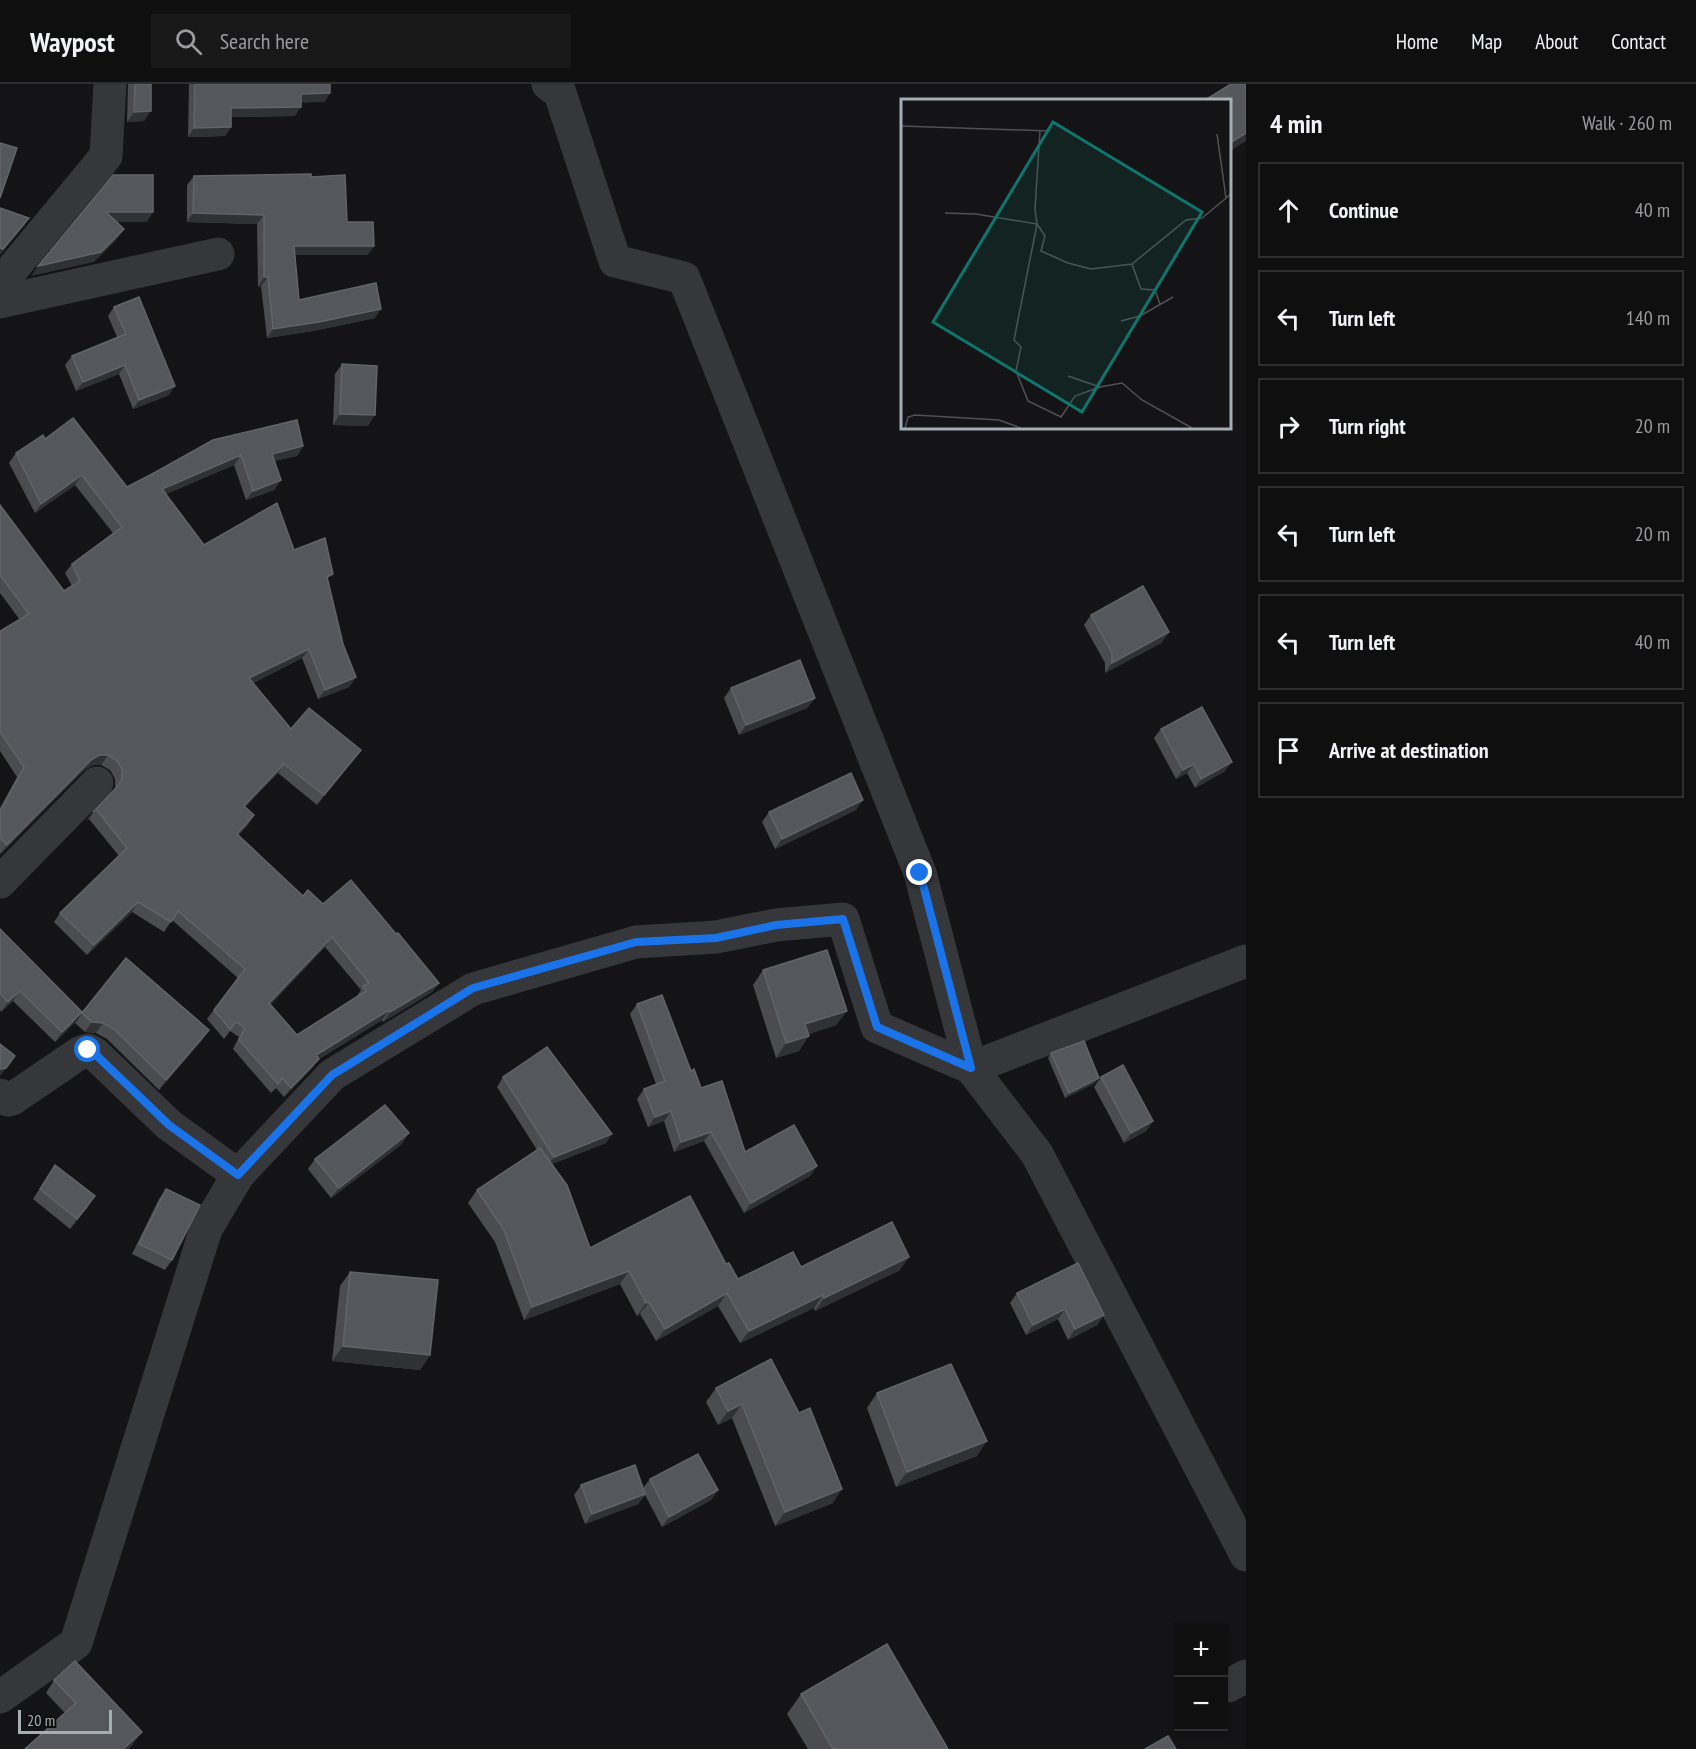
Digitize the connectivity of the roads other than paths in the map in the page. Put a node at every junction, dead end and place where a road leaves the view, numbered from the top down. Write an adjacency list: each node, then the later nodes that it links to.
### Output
1 (111, 84): 4 (street)
2 (548, 84): 9 (street)
3 (218, 254): 5 (street)
4 (0, 284)
5 (0, 302)
6 (97, 783): 7 (street)
7 (0, 881)
8 (1246, 961): 9 (street)
9 (971, 1068): 11 (street); 12 (street)
10 (0, 1095): 11 (street)
11 (238, 1175): 13 (street)
12 (1246, 1555)
13 (0, 1697)

